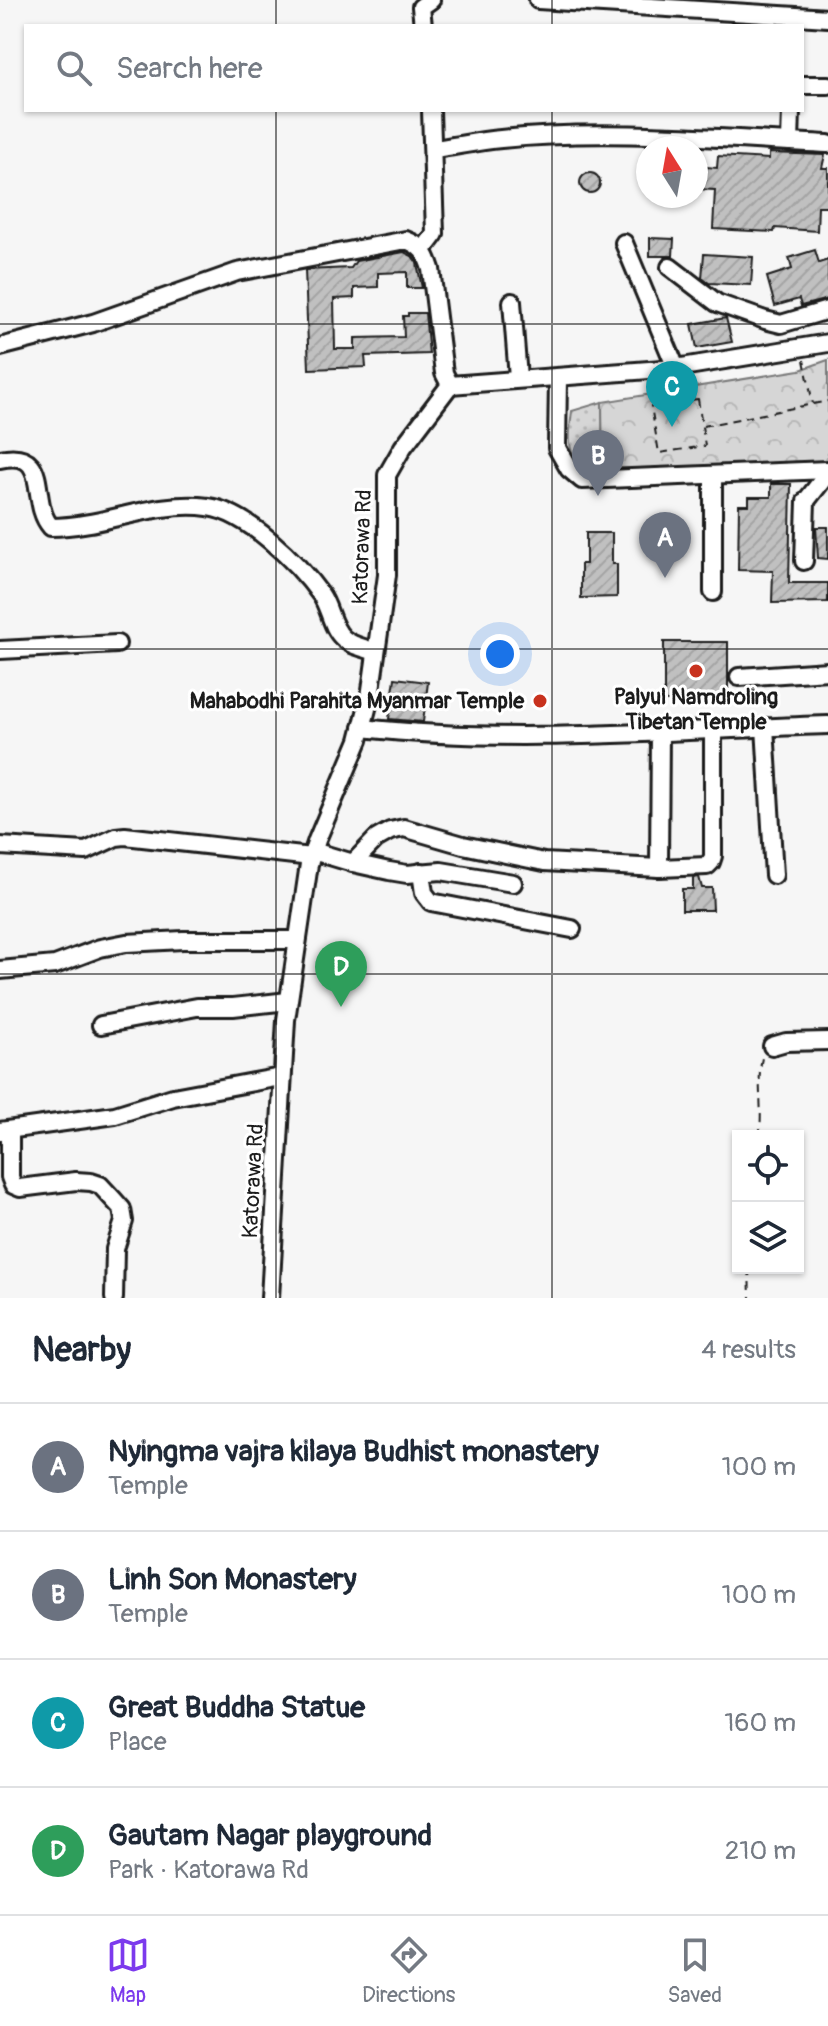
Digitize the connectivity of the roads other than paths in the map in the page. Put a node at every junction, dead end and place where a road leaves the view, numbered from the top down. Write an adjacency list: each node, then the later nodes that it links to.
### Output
1 (538, 0): 3 (street)
2 (423, 2): 6 (street)
3 (591, 2): 4 (street)
4 (735, 6): 5 (street)
5 (828, 18)
6 (423, 24)
7 (804, 85): 8 (street)
8 (828, 85)
9 (431, 112): 13 (street)
10 (791, 112): 11 (street)
11 (790, 142): 12 (street); 13 (street)
12 (828, 144)
13 (434, 149): 15 (street)
14 (624, 243): 21 (street)
15 (423, 250): 20 (street); 24 (street)
16 (670, 267): 18 (street)
17 (512, 302): 22 (street)
18 (828, 310)
19 (828, 343): 21 (street)
20 (0, 347)
21 (676, 368): 23 (street)
22 (518, 378): 23 (street); 24 (street)
23 (558, 378): 27 (street)
24 (450, 385): 32 (street, Katorawa Rd)
25 (0, 459): 32 (street)
26 (828, 471): 27 (street); 28 (street)
27 (713, 475): 29 (street)
28 (804, 561)
29 (713, 592)
30 (117, 644): 31 (street)
31 (0, 650)
32 (376, 652): 37 (street, Katorawa Rd)
33 (828, 671): 34 (street)
34 (739, 677)
35 (828, 725): 36 (street)
36 (765, 727): 38 (street); 45 (street)
37 (362, 728): 39 (street); 41 (street, Katorawa Rd)
38 (713, 729): 39 (street); 43 (street)
39 (660, 732): 43 (street)
40 (0, 846): 41 (street)
41 (312, 854): 42 (street); 48 (street, Katorawa Rd)
42 (353, 863): 43 (street); 44 (street)
43 (659, 868)
44 (421, 872): 46 (street); 47 (street)
45 (774, 875)
46 (513, 883)
47 (572, 929)
48 (297, 940): 49 (street); 50 (street, Katorawa Rd)
49 (0, 970)
50 (288, 1001): 51 (street); 54 (street, Katorawa Rd)
51 (101, 1025)
52 (828, 1041): 53 (street)
53 (772, 1046)
54 (281, 1077): 55 (street); 57 (street, Katorawa Rd)
55 (5, 1131): 56 (street)
56 (114, 1298)
57 (270, 1298)

